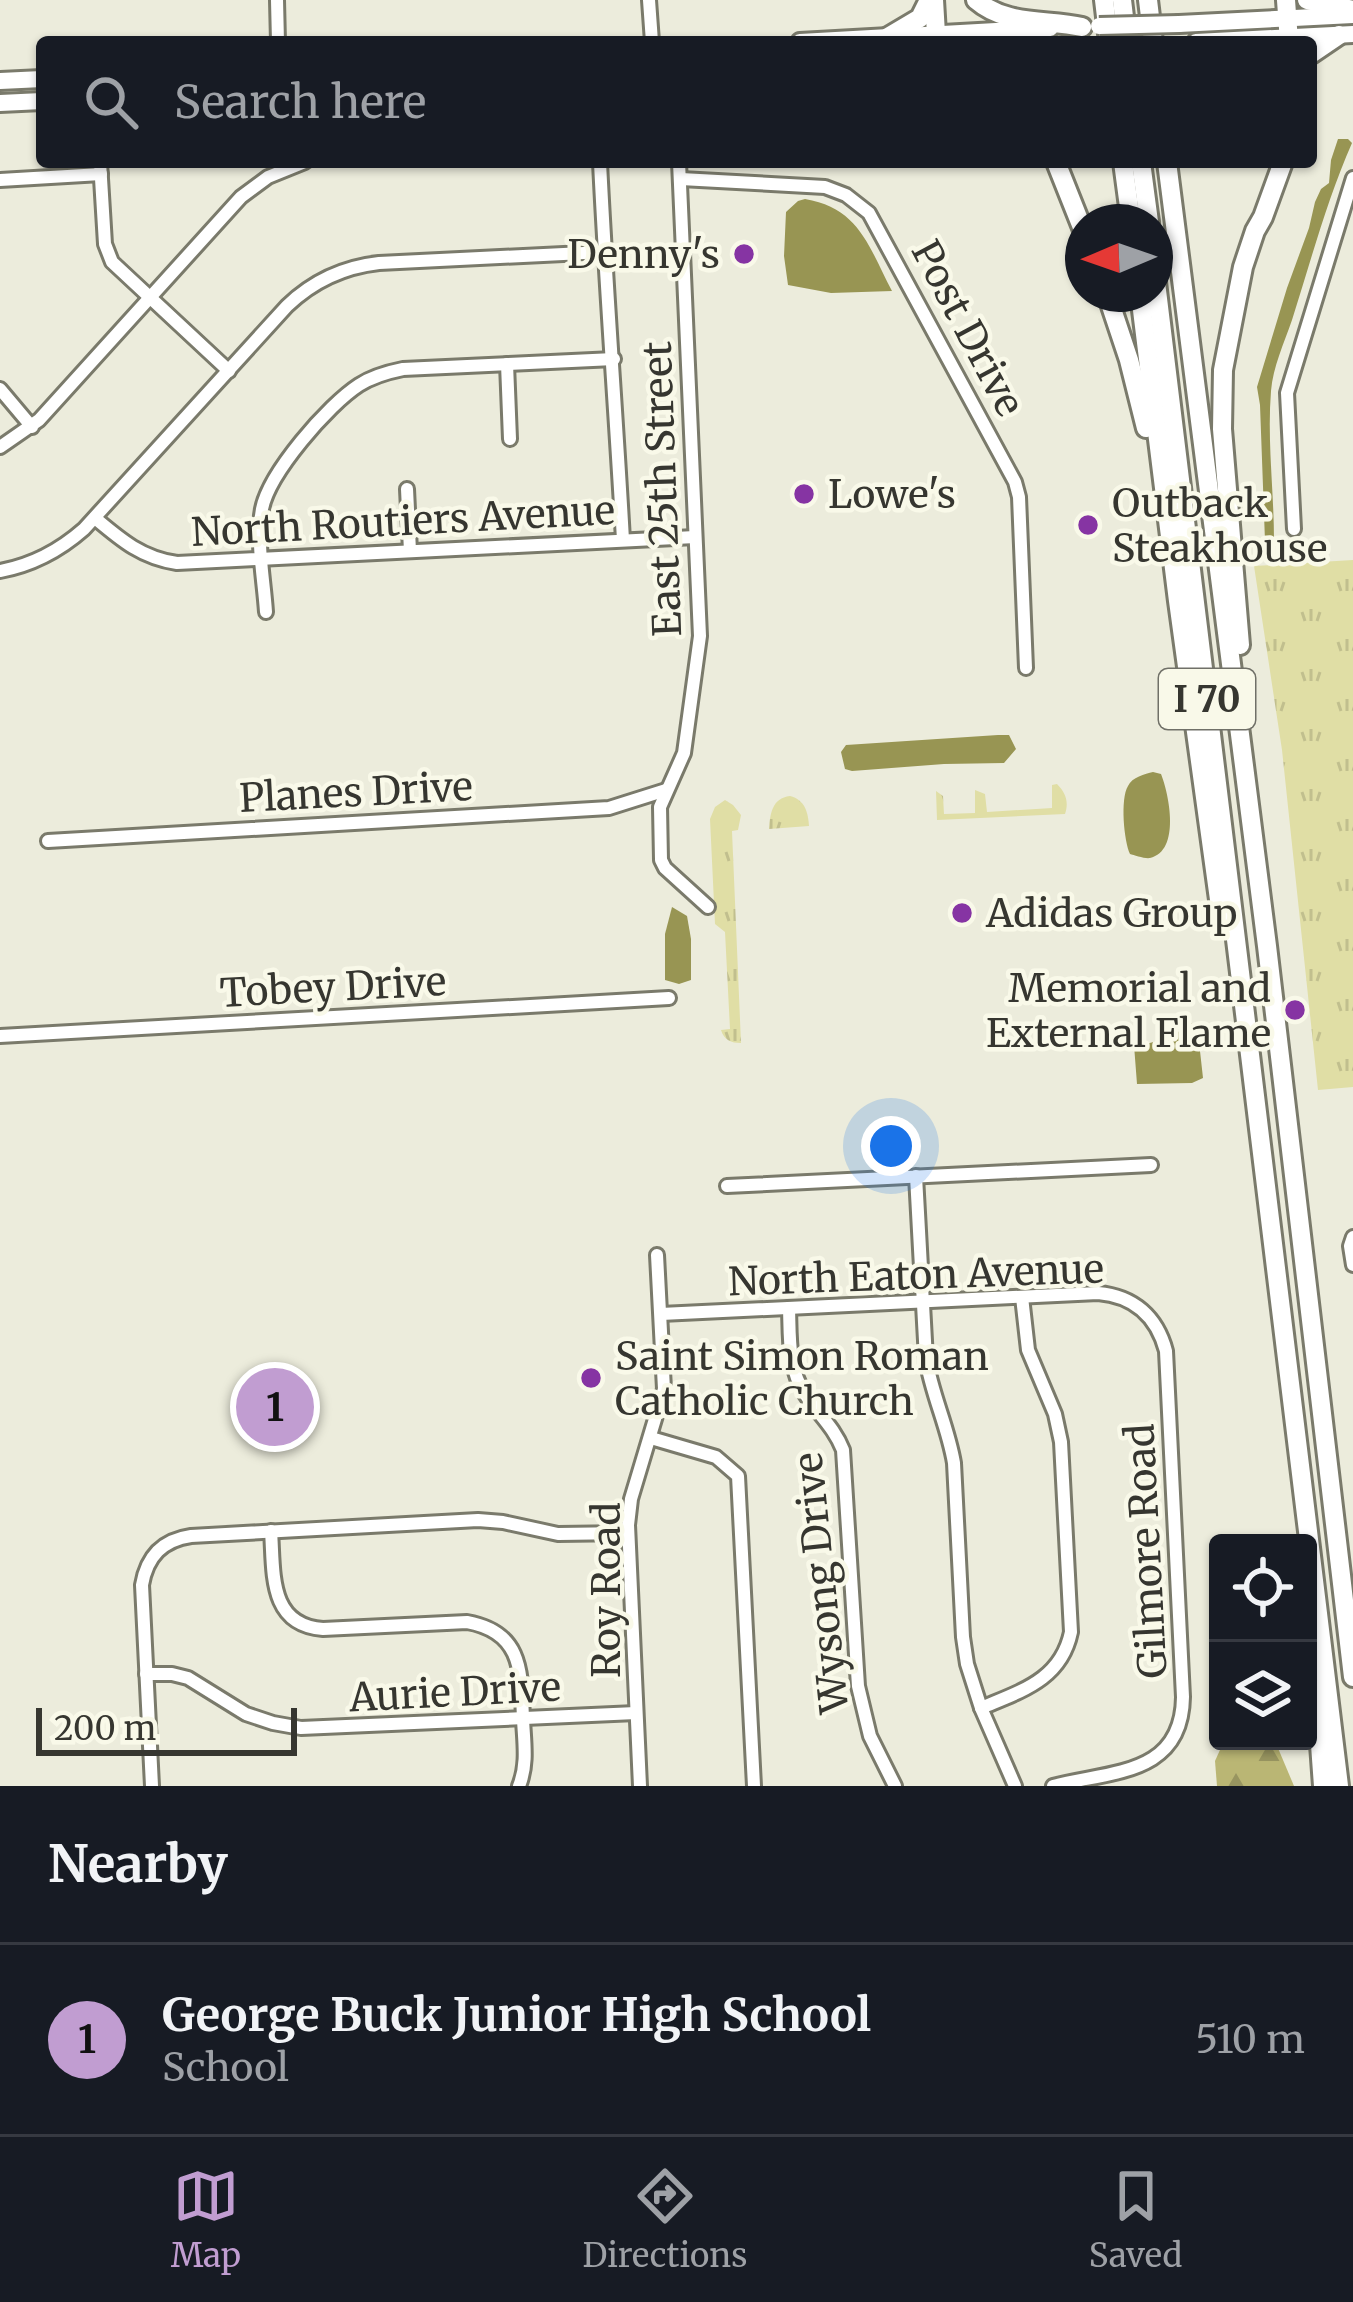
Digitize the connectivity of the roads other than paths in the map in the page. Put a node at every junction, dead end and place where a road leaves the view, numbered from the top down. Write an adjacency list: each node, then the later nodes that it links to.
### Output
1 (277, 0): 13 (street)
2 (649, 0): 14 (street)
3 (932, 0): 15 (highway); 16 (highway)
4 (976, 0): 11 (highway)
5 (1104, 0): 11 (highway)
6 (1122, 0): 18 (highway)
7 (1148, 0): 19 (highway)
8 (1307, 0): 9 (highway)
9 (1353, 13): 10 (main road)
10 (1288, 24): 11 (main road, bridge); 12 (main road); 20 (main road)
11 (1096, 32): 17 (main road)
12 (1346, 34): 21 (highway)
13 (278, 36)
14 (652, 36)
15 (890, 36)
16 (937, 36)
17 (990, 36)
18 (1126, 36)
19 (1152, 36)
20 (1227, 36)
21 (1317, 51)
22 (36, 79): 23 (main road)
23 (0, 81)
24 (36, 101): 25 (main road)
25 (0, 103)
26 (101, 168): 37 (street); 42 (street)
27 (289, 168): 42 (street)
28 (599, 168): 41 (street)
29 (680, 168): 36 (street, East 25th Street)
30 (1058, 168): 38 (highway)
31 (1124, 168): 39 (highway)
32 (1143, 168): 40 (highway)
33 (1168, 168): 67 (highway, I 70)
34 (1281, 168): 67 (highway)
35 (1353, 178): 55 (street)
36 (681, 179): 56 (street, East 25th Street); 63 (street, Post Drive)
37 (0, 180)
38 (1073, 204)
39 (1129, 204)
40 (1147, 204)
41 (604, 252): 46 (street); 48 (street)
42 (149, 298): 48 (street); 50 (street)
43 (1112, 312): 61 (highway)
44 (1142, 312): 61 (highway)
45 (1160, 312): 70 (highway, I 70)
46 (614, 359): 47 (street); 57 (street)
47 (507, 364): 51 (street); 59 (street)
48 (229, 371): 54 (street)
49 (0, 389): 50 (street)
50 (32, 427): 52 (street)
51 (510, 439)
52 (0, 447)
53 (407, 489): 58 (street)
54 (95, 518): 59 (street, North Routiers Avenue); 60 (street)
55 (1294, 530)
56 (695, 537): 57 (street, North Routiers Avenue); 64 (street, East 25th Street)
57 (622, 540): 58 (street, North Routiers Avenue)
58 (410, 551): 59 (street, North Routiers Avenue)
59 (262, 559): 62 (street)
60 (0, 571)
61 (1178, 601): 70 (highway)
62 (266, 613)
63 (1026, 668)
64 (666, 790): 65 (street, Planes Drive); 66 (street, East 25th Street)
65 (48, 841)
66 (708, 907)
67 (1267, 946): 89 (highway, I 70)
68 (669, 998): 69 (street, Tobey Drive)
69 (0, 1036)
70 (1258, 1124): 85 (highway, I 70)
71 (1151, 1165): 72 (street)
72 (916, 1176): 73 (street); 78 (street)
73 (727, 1186)
74 (1353, 1237): 76 (street)
75 (657, 1255): 80 (street, Roy Road)
76 (1353, 1265)
77 (1022, 1297): 78 (street, North Eaton Avenue); 81 (street, North Eaton Avenue); 90 (street)
78 (923, 1301): 79 (street, North Eaton Avenue); 90 (street)
79 (789, 1308): 80 (street, North Eaton Avenue); 97 (street, Wysong Drive)
80 (661, 1314): 82 (street, Roy Road)
81 (1159, 1331): 99 (street, Gilmore Road)
82 (651, 1438): 84 (street, Roy Road); 96 (street)
83 (272, 1531): 84 (street); 88 (street); 92 (street)
84 (628, 1533): 91 (street, Roy Road)
85 (1309, 1534)
86 (1317, 1601): 101 (highway, I 70)
87 (1314, 1642): 100 (highway)
88 (146, 1674): 92 (street, Aurie Drive); 93 (street)
89 (1353, 1677)
90 (981, 1708): 98 (street)
91 (636, 1713): 92 (street, Aurie Drive); 95 (street, Roy Road)
92 (523, 1718): 94 (street)
93 (152, 1786)
94 (519, 1786)
95 (640, 1786)
96 (754, 1786)
97 (895, 1786)
98 (1015, 1786)
99 (1053, 1786)
100 (1323, 1786)
101 (1339, 1786)

